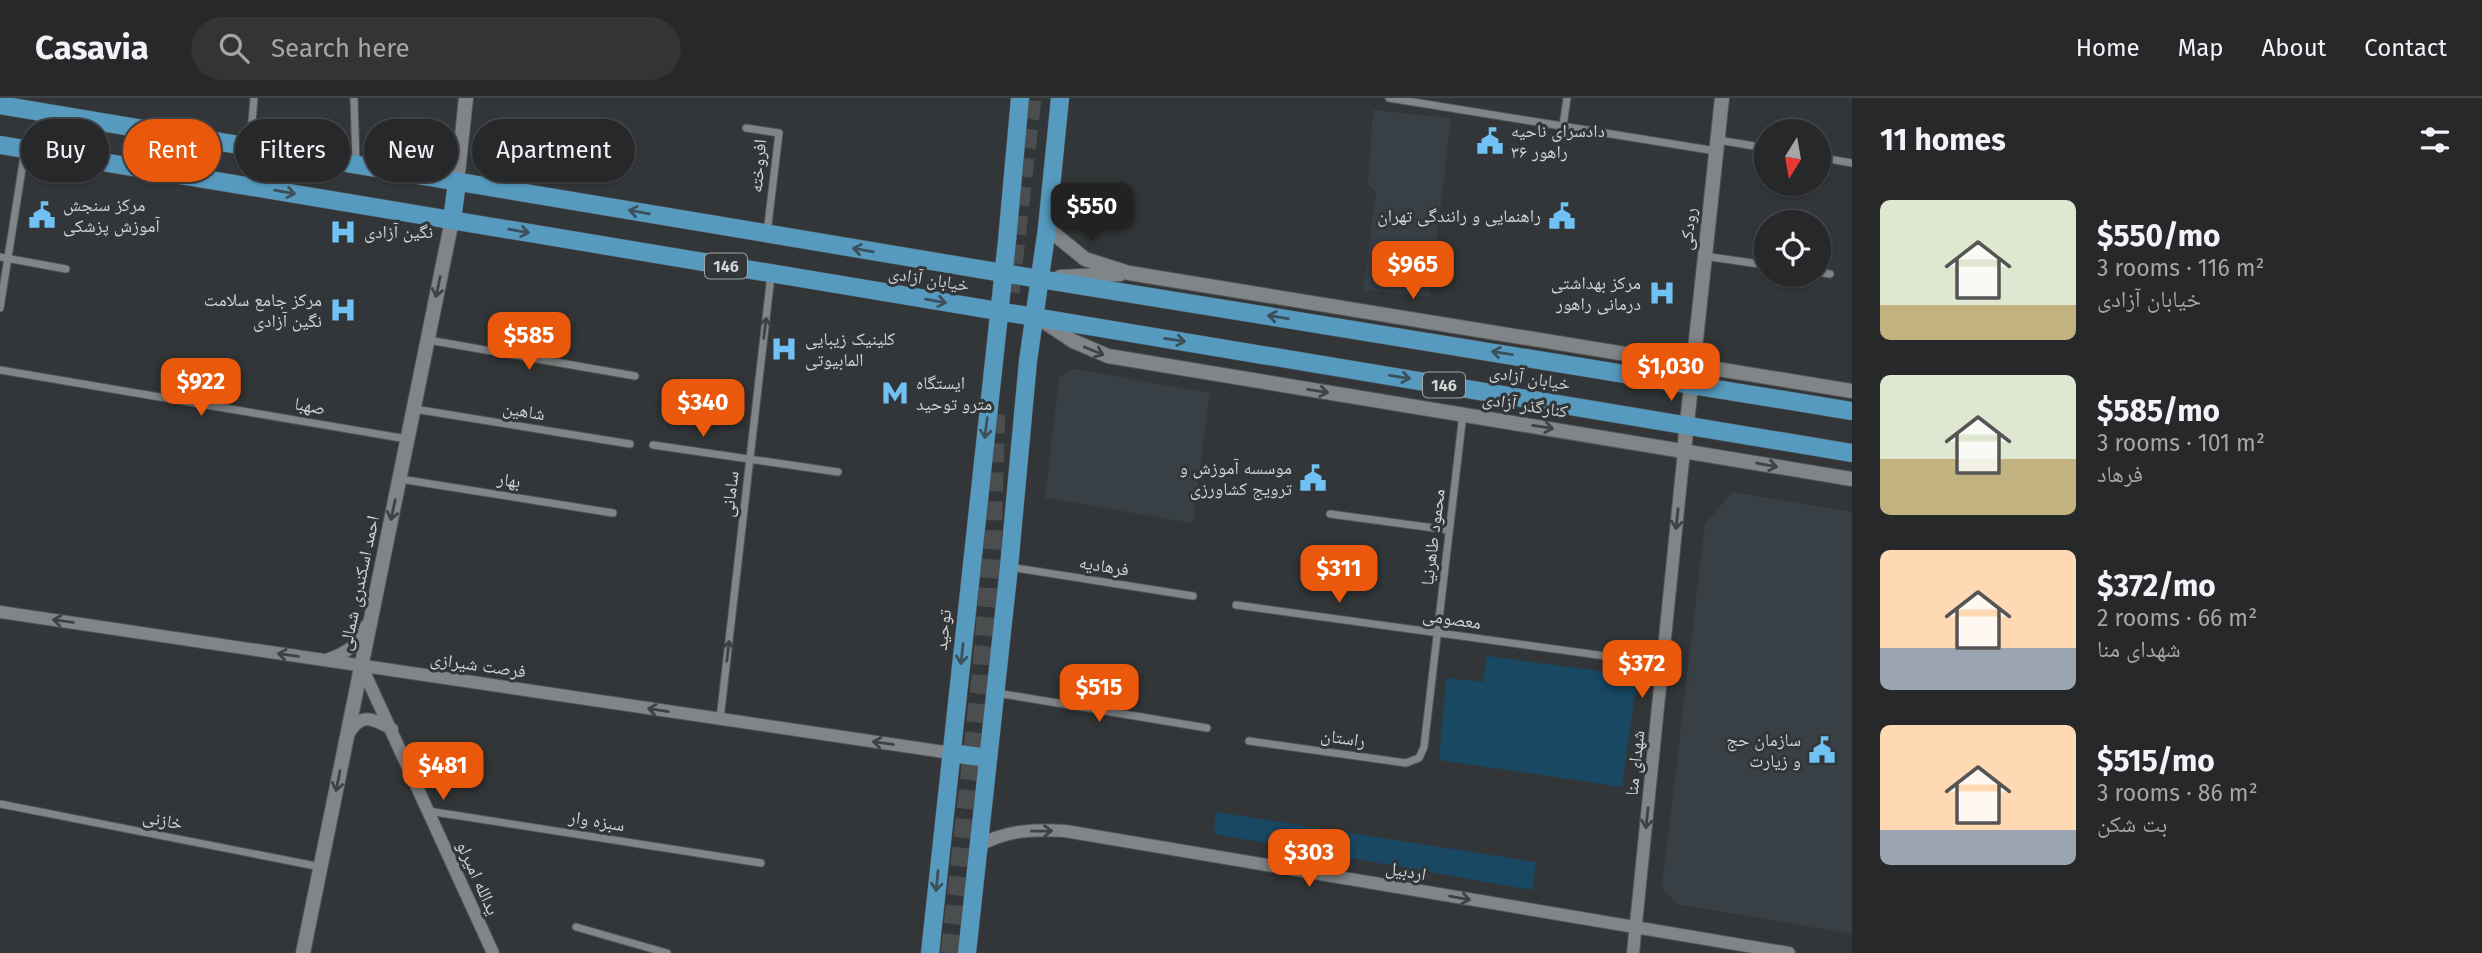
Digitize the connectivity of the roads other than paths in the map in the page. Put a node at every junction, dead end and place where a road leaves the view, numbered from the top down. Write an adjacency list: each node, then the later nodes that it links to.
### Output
1 (8, 98): 10 (main road)
2 (254, 98): 12 (street)
3 (354, 98): 24 (street)
4 (466, 98): 27 (main road)
5 (1020, 98): 36 (main road)
6 (1060, 98): 30 (main road)
7 (1389, 98): 13 (street)
8 (1567, 98): 13 (street)
9 (1722, 98): 17 (main road, رودکی)
10 (36, 104): 11 (main road, خیابان آزادی / 146); 15 (main road, خیابان آزادی / 146)
11 (0, 105)
12 (252, 119)
13 (1563, 126): 17 (street)
14 (746, 128): 31 (street, افروخته)
15 (235, 144)
16 (0, 145): 19 (main road, خیابان آزادی / 146)
17 (1716, 145): 18 (street); 32 (main road, رودکی)
18 (1754, 147)
19 (21, 148)
20 (1831, 159): 23 (street)
21 (109, 162): 29 (main road, خیابان آزادی / 146, one-way to 29)
22 (350, 163): 24 (main road, خیابان آزادی / 146)
23 (1852, 163)
24 (356, 164): 25 (main road, خیابان آزادی / 146)
25 (364, 165)
26 (21, 169): 33 (street)
27 (458, 173)
28 (457, 182): 29 (main road); 31 (main road, خیابان آزادی / 146, one-way to 28)
29 (452, 220): 38 (main road, خیابان آزادی / 146, one-way to 38); 43 (main road, احمد اسکندری شمالی, one-way to 43)
30 (1047, 228): 37 (main road); 39 (main road)
31 (767, 234): 36 (main road, خیابان آزادی / 146, one-way to 31)
32 (1704, 256): 34 (street); 44 (main road, رودکی)
33 (4, 258): 35 (street); 40 (street)
34 (1754, 263)
35 (66, 269)
36 (1003, 273): 39 (main road, خیابان آزادی / 146); 41 (main road, توحید)
37 (1129, 273): 39 (main road); 44 (main road)
38 (771, 274): 41 (main road, خیابان آزادی / 146, one-way to 41); 58 (street, سامانی, one-way to 38)
39 (1040, 279): 42 (main road); 47 (main road, خیابان آزادی / 146, one-way to 39)
40 (0, 308)
41 (1000, 312): 42 (main road, خیابان آزادی / 146); 81 (main road, توحید, one-way to 81)
42 (1036, 316): 51 (main road, کنارگذر آزادی, one-way to 51); 52 (main road, خیابان آزادی / 146, one-way to 52); 65 (main road)
43 (427, 340): 46 (street); 49 (main road, احمد اسکندری شمالی)
44 (1692, 364): 47 (main road, رودکی); 48 (main road)
45 (0, 369): 53 (street, صهبا)
46 (635, 376)
47 (1690, 384): 50 (main road, خیابان آزادی / 146); 52 (main road)
48 (1852, 391)
49 (413, 409): 53 (main road, احمد اسکندری شمالی); 54 (street, شاهین)
50 (1852, 411)
51 (1463, 414): 56 (main road, کنارگذر آزادی, one-way to 56); 64 (street, محمود طاهرنیا)
52 (1687, 425): 56 (main road); 57 (main road, خیابان آزادی / 146)
53 (407, 439): 60 (main road, احمد اسکندری شمالی)
54 (629, 444)
55 (653, 445): 58 (street)
56 (1684, 451): 61 (main road, کنارگذر آزادی, one-way to 61); 72 (street, شهدای منا, one-way to 72)
57 (1852, 453)
58 (750, 459): 59 (street); 75 (street, سامانی, one-way to 58)
59 (838, 472)
60 (400, 479): 62 (street, بهار); 68 (main road, احمد اسکندری شمالی, one-way to 68)
61 (1852, 480)
62 (613, 513)
63 (1330, 514): 64 (street)
64 (1449, 530): 70 (street, محمود طاهرنیا)
65 (1009, 567): 66 (street, فرهادیه); 74 (main road)
66 (1194, 596)
67 (1236, 605): 70 (street, معصومی)
68 (373, 610): 71 (street); 73 (main road, احمد اسکندری شمالی)
69 (0, 612): 71 (street, فرصت شیرازی, one-way to 69)
70 (1437, 633): 72 (street, معصومی); 80 (street, محمود طاهرنیا)
71 (326, 660): 73 (street, فرصت شیرازی)
72 (1662, 664): 89 (street, شهدای منا, one-way to 89)
73 (361, 665): 75 (street, فرصت شیرازی, one-way to 73); 77 (street, یدالله امیرلو); 78 (main road, احمد اسکندری شمالی)
74 (996, 693): 76 (street); 82 (main road)
75 (720, 719): 81 (street, فرصت شیرازی, one-way to 75)
76 (1207, 728)
77 (392, 730): 78 (street); 84 (street, یدالله امیرلو)
78 (347, 735): 87 (main road, احمد اسکندری شمالی, one-way to 87)
79 (1249, 741): 80 (street, راستان)
80 (1424, 747)
81 (951, 753): 82 (main road); 93 (main road, توحید, one-way to 93)
82 (988, 758): 85 (main road)
83 (0, 804): 87 (street, خازنی)
84 (428, 811): 86 (street, سبزه‌ وار); 91 (street, یدالله امیرلو)
85 (977, 847): 89 (street, اردبیل, one-way to 89); 94 (main road)
86 (761, 863)
87 (321, 867): 90 (main road, احمد اسکندری شمالی)
88 (576, 927): 92 (street)
89 (1636, 928): 95 (street, شهدای منا); 96 (street, اردبیل)
90 (303, 953)
91 (493, 953)
92 (667, 953)
93 (930, 953)
94 (967, 953)
95 (1633, 953)
96 (1789, 953)

